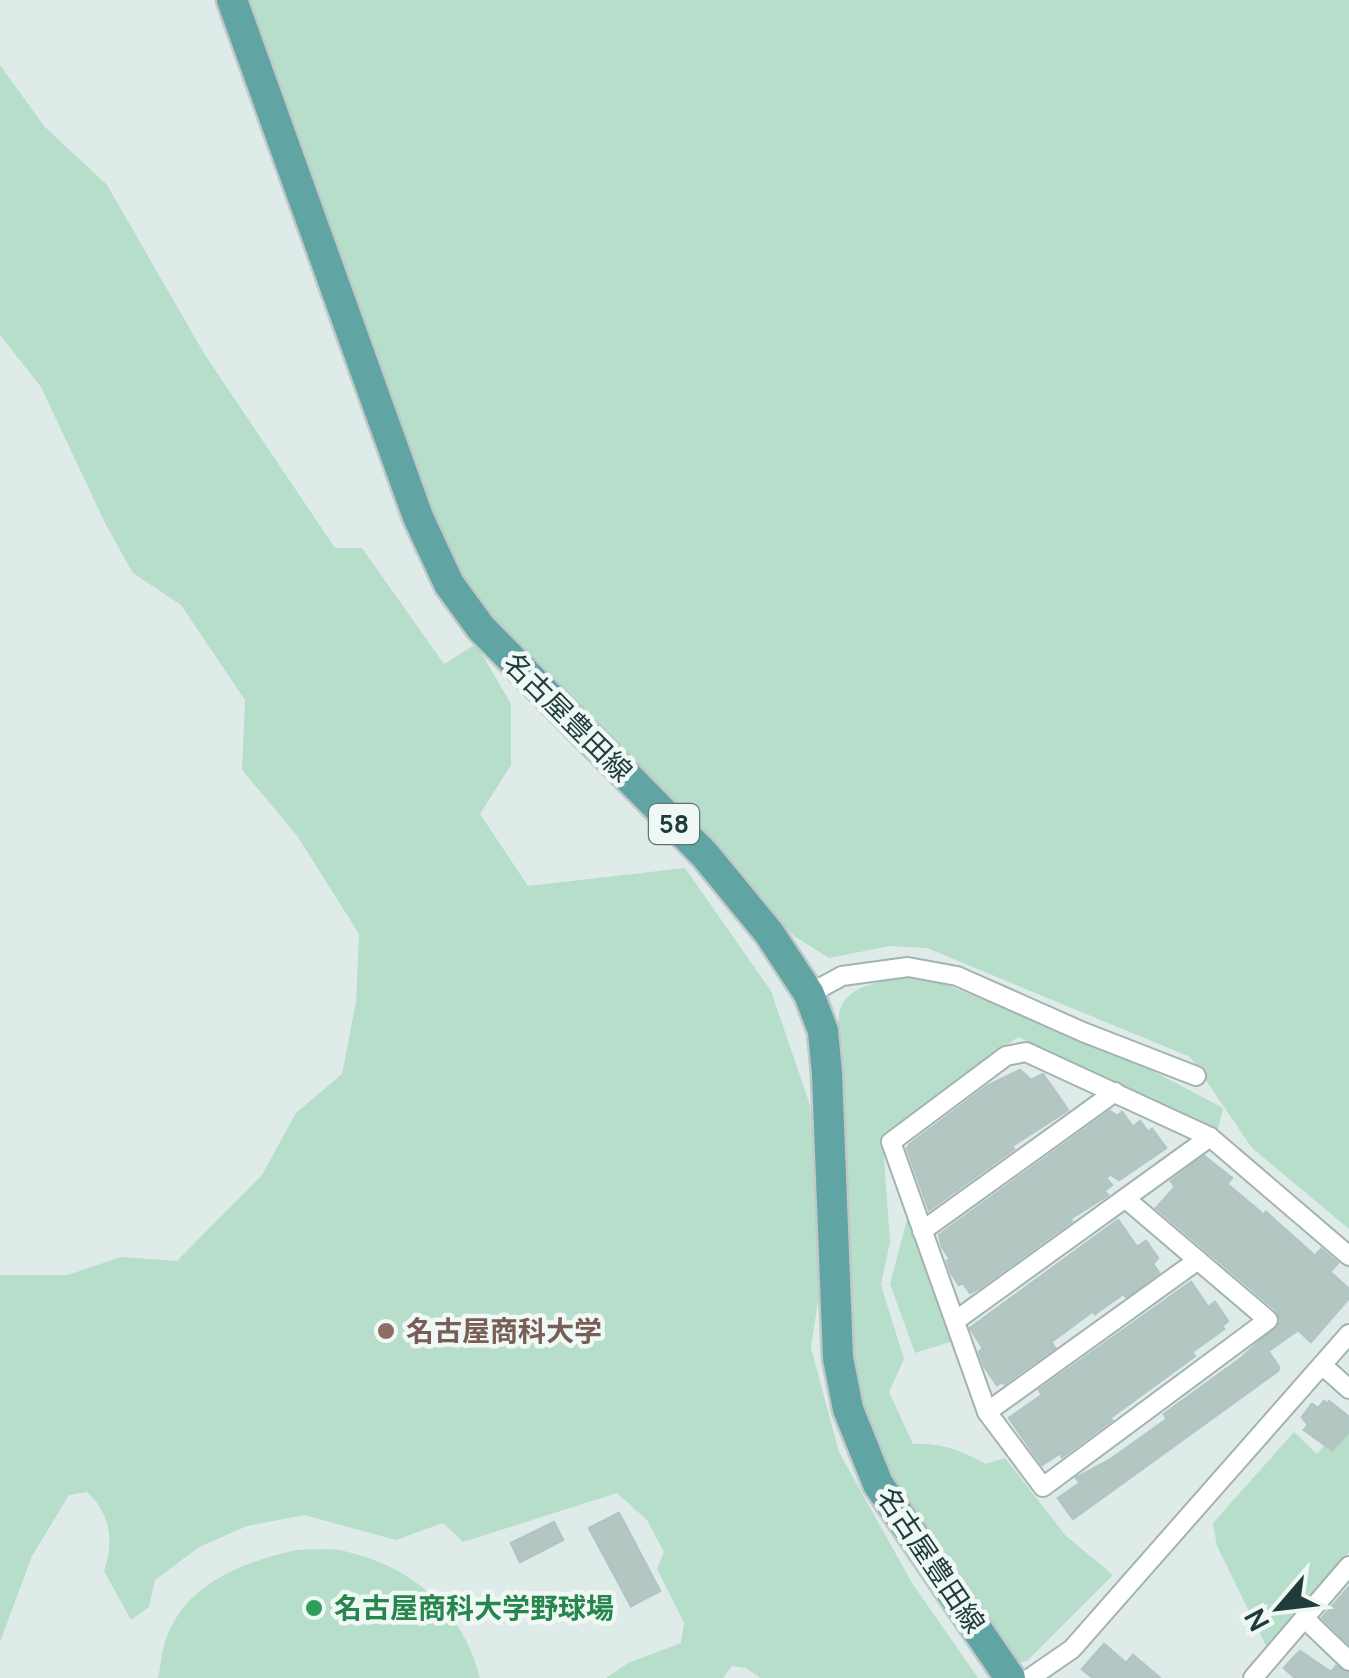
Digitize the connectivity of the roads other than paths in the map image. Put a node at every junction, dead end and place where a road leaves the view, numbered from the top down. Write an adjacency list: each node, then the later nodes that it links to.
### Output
1 (232, 0): 2 (main road, 名古屋豊田線 / 58)
2 (809, 994): 3 (street); 18 (main road, 名古屋豊田線 / 58)
3 (1196, 1076)
4 (1114, 1092): 5 (street); 7 (street); 7 (street)
5 (1210, 1137): 6 (street); 8 (street)
6 (1126, 1199): 9 (street); 10 (street)
7 (922, 1230): 10 (street)
8 (1349, 1256)
9 (1198, 1260): 14 (street); 14 (street)
10 (954, 1321): 14 (street)
11 (1349, 1334): 12 (street)
12 (1322, 1365): 13 (street); 19 (street)
13 (1349, 1389)
14 (988, 1412)
15 (1349, 1566): 16 (street)
16 (1304, 1618): 17 (street); 20 (street)
17 (1349, 1662)
18 (1010, 1678)
19 (1030, 1678)
20 (1253, 1678)

